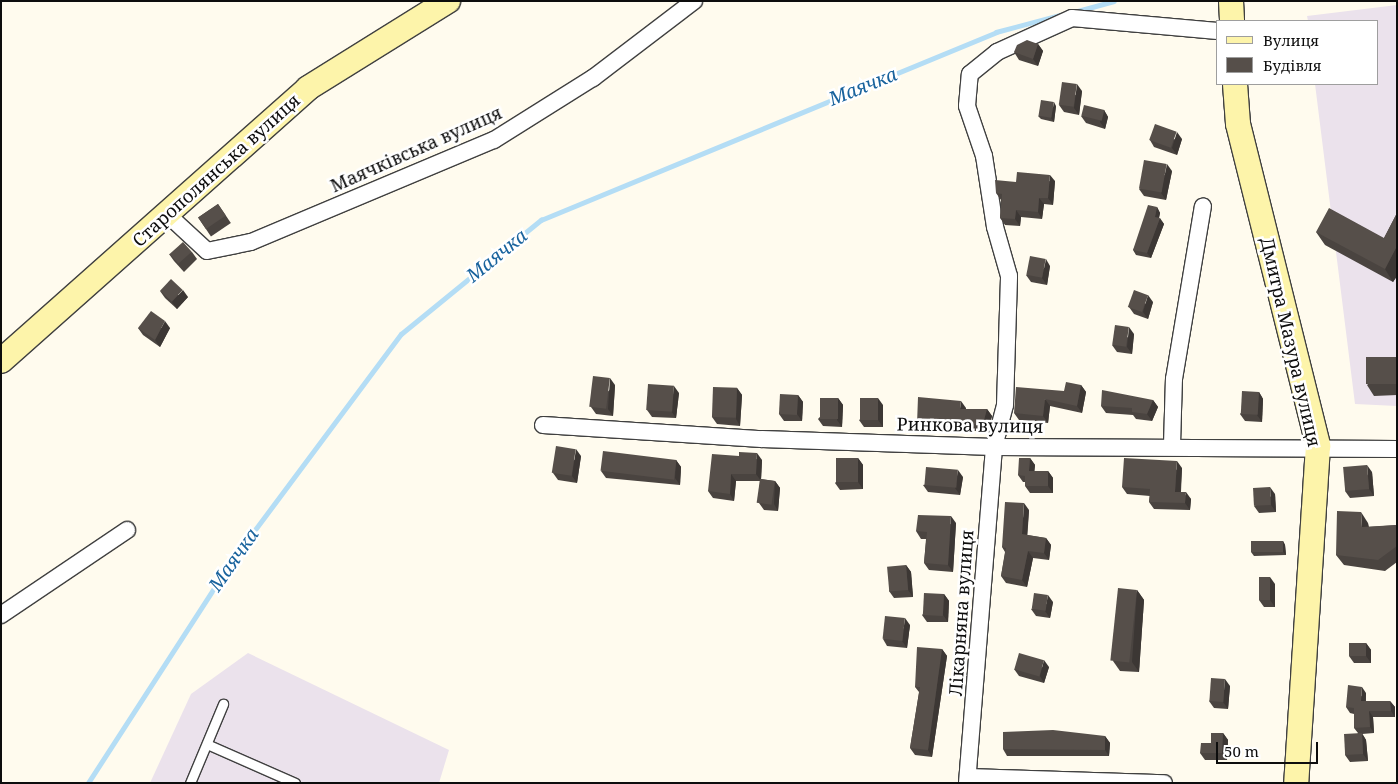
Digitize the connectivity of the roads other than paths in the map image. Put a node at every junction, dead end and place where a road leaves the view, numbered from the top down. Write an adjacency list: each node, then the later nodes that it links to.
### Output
1 (448, 1): 6 (street, Старополянська вулиця)
2 (694, 1): 6 (street, Маячківська вулиця)
3 (1228, 18): 11 (street, Лікарняна вулиця)
4 (1235, 85): 10 (street, Дмитра Мазура вулиця)
5 (1203, 206): 9 (street)
6 (167, 214): 7 (street, Старополянська вулиця)
7 (1, 361)
8 (543, 425): 11 (street, Ринкова вулиця)
9 (1172, 445): 10 (street, Ринкова вулиця); 11 (street, Ринкова вулиця)
10 (1318, 446): 12 (street, Ринкова вулиця); 21 (street, Дмитра Мазура вулиця)
11 (994, 447): 17 (street, Лікарняна вулиця)
12 (1397, 449)
13 (127, 530): 14 (street)
14 (1, 615)
15 (224, 704): 16 (lane)
16 (209, 745): 18 (lane); 19 (lane)
17 (967, 780): 20 (street)
18 (190, 783)
19 (295, 783)
20 (1164, 783)
21 (1296, 783)

